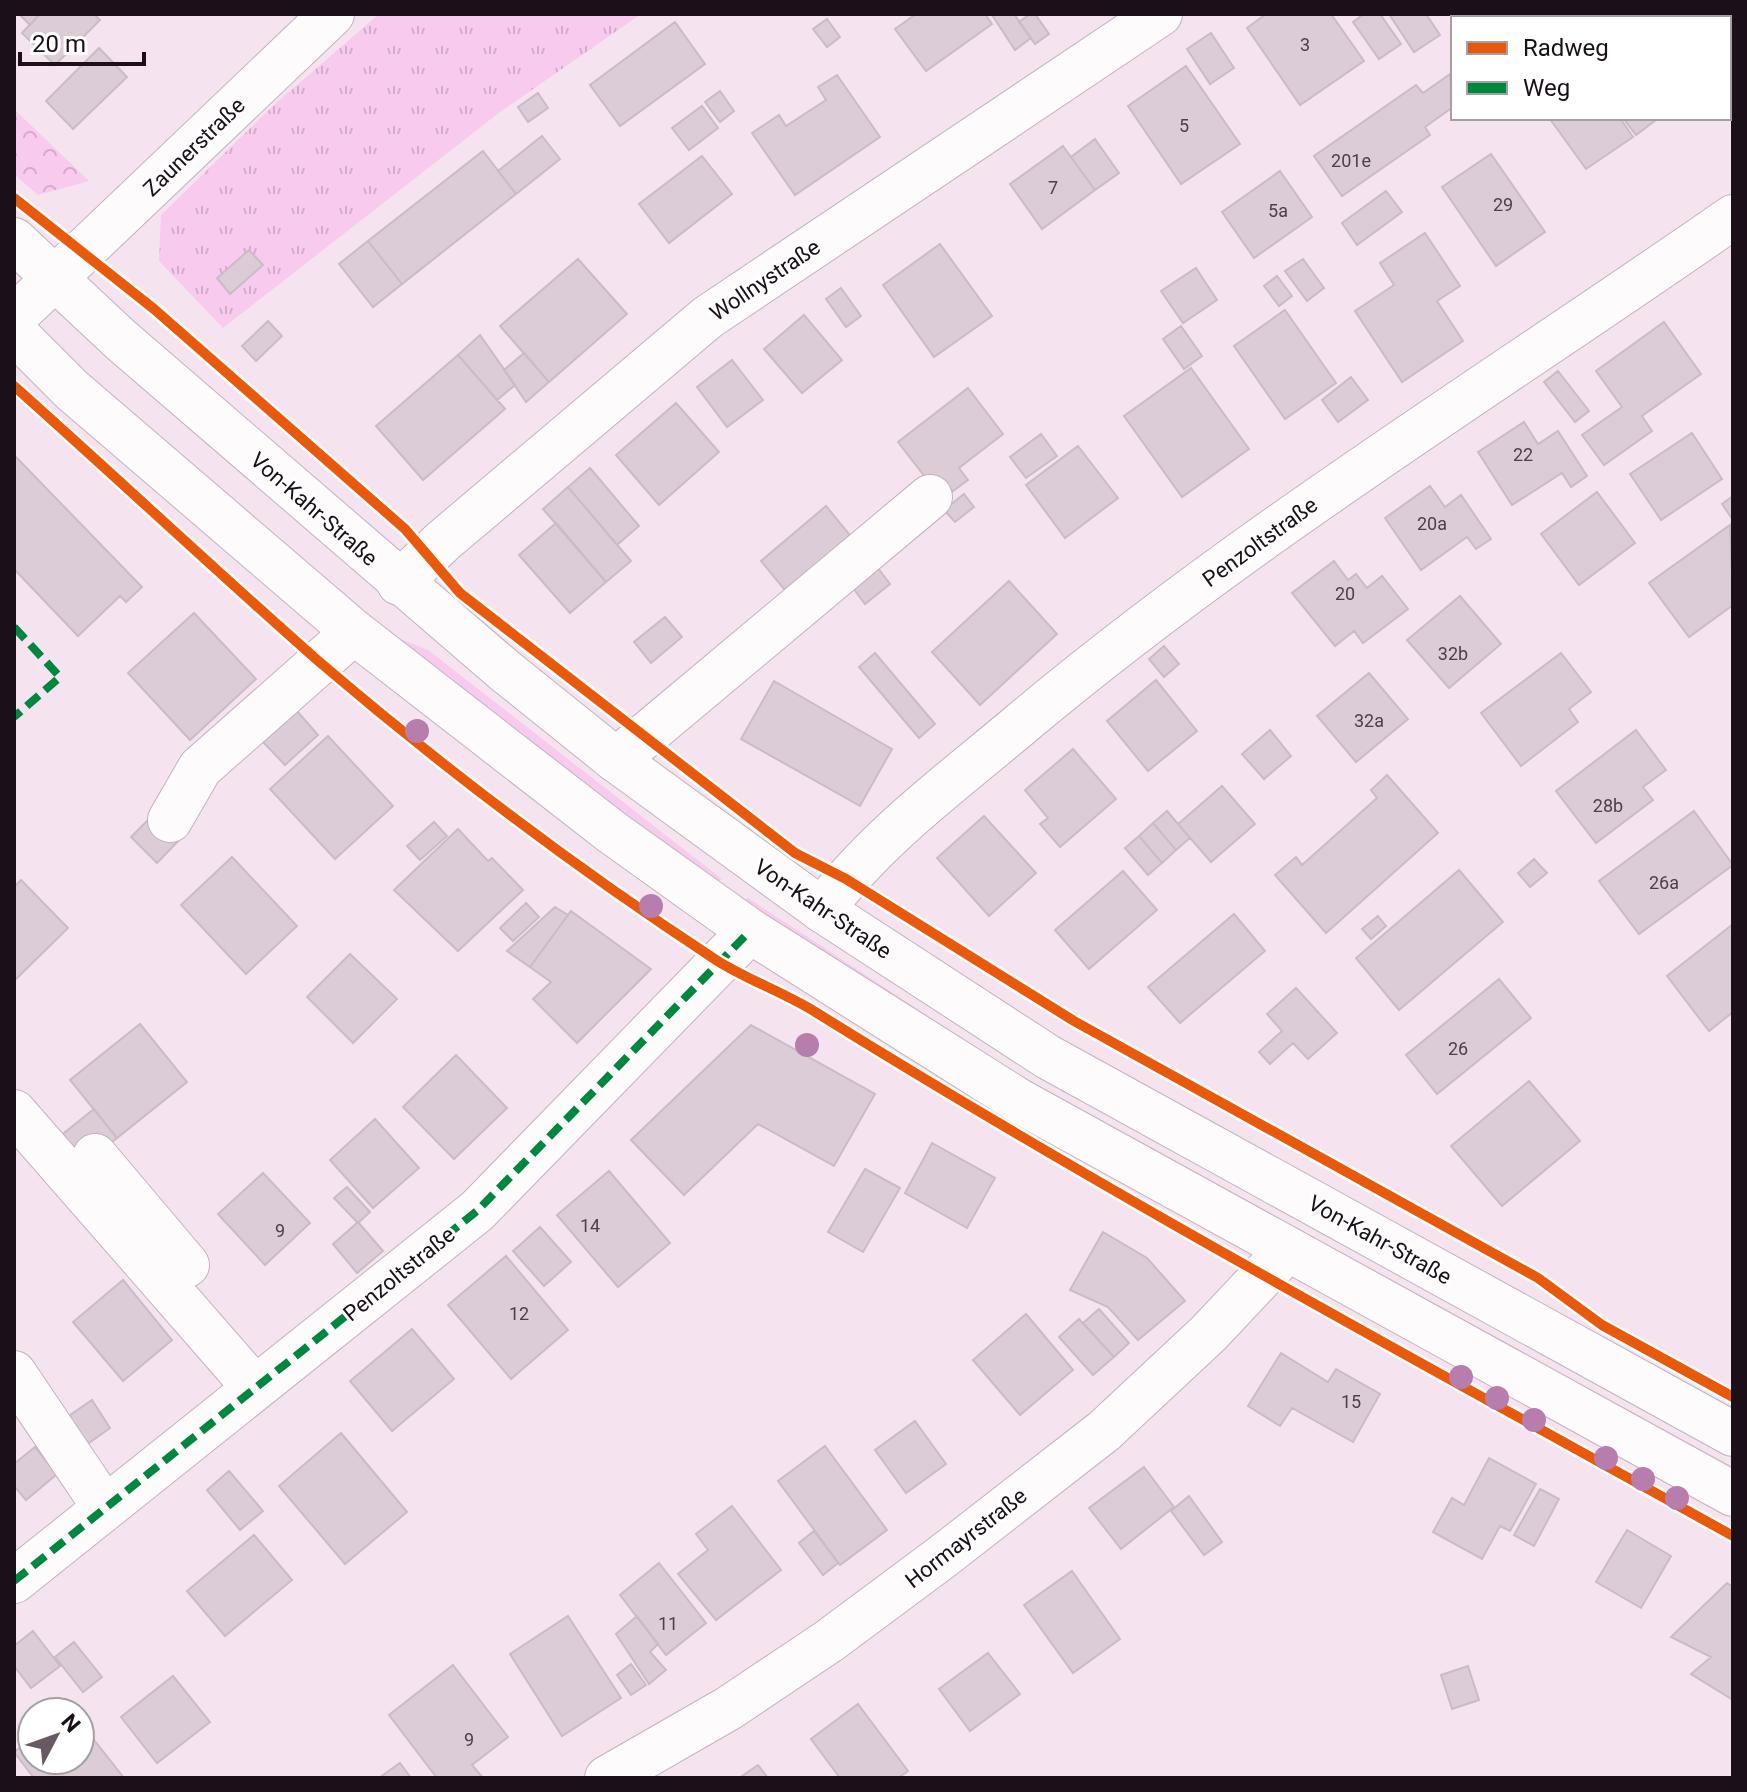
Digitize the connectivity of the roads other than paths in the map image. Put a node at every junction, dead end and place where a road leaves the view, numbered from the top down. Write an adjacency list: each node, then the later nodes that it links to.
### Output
1 (332, 14): 5 (street, Zaunerstraße)
2 (1160, 14): 9 (street, Wollnystraße)
3 (1733, 217): 13 (street, Penzoltstraße)
4 (14, 240): 5 (street, Von-Kahr-Straße)
5 (54, 277): 6 (street, Zaunerstraße); 9 (street, Von-Kahr-Straße)
6 (14, 317)
7 (14, 332): 10 (street)
8 (930, 497): 11 (street)
9 (399, 583): 11 (street, Von-Kahr-Straße)
10 (354, 632): 12 (street); 14 (street)
11 (616, 760): 13 (street, Von-Kahr-Straße)
12 (170, 820)
13 (822, 910): 20 (street, Von-Kahr-Straße)
14 (750, 931): 17 (street); 19 (street, Penzoltstraße)
15 (14, 1112): 19 (street)
16 (95, 1156): 19 (street)
17 (1288, 1249): 21 (street); 24 (street, Hormayrstraße)
18 (14, 1373): 22 (street)
19 (265, 1380): 22 (street, Penzoltstraße)
20 (1733, 1434)
21 (1733, 1494)
22 (105, 1508): 23 (street, Penzoltstraße)
23 (14, 1581)
24 (607, 1778)

